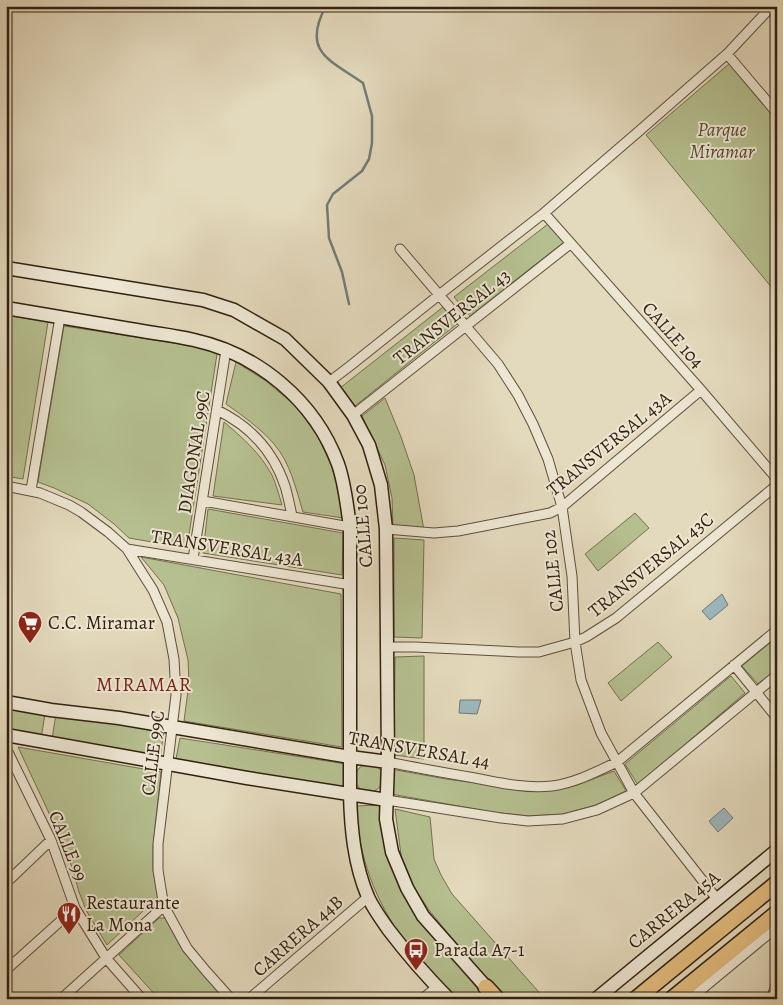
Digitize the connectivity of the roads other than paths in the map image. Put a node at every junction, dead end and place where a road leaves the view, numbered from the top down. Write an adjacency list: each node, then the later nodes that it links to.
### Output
1 (772, 6): 2 (street, TRANSVERSAL 43)
2 (726, 54): 3 (street); 4 (street, TRANSVERSAL 43)
3 (777, 113)
4 (544, 213): 5 (street, CALLE 104); 8 (street, TRANSVERSAL 43)
5 (570, 244): 11 (street, TRANSVERSAL 43); 14 (street, CALLE 104)
6 (400, 249): 8 (street, CALLE 102)
7 (6, 268): 13 (street, CALLE 100)
8 (439, 294): 11 (street, CALLE 102); 13 (street, TRANSVERSAL 43)
9 (6, 308): 10 (street, CALLE 100)
10 (60, 317): 12 (street, CALLE 100); 20 (street)
11 (467, 326): 16 (street, TRANSVERSAL 43); 22 (street, CALLE 102)
12 (226, 350): 15 (street, DIAGONAL 99C); 24 (street, CALLE 100)
13 (328, 382): 16 (street, CALLE 100)
14 (701, 390): 17 (street, CALLE 104); 22 (street, TRANSVERSAL 43A)
15 (217, 410): 21 (street, DIAGONAL 99C); 23 (street)
16 (353, 415): 25 (street, CALLE 100)
17 (777, 479)
18 (777, 485): 30 (street, TRANSVERSAL 43C)
19 (6, 486): 20 (street, CALLE 99C)
20 (31, 490): 26 (street, CALLE 99C)
21 (203, 501): 23 (street); 27 (street, DIAGONAL 99C)
22 (562, 507): 25 (street, TRANSVERSAL 43A); 30 (street, CALLE 102)
23 (292, 516): 24 (street)
24 (350, 527): 28 (street, CALLE 100)
25 (386, 529): 31 (street, CALLE 100)
26 (127, 549): 27 (street, TRANSVERSAL 43A); 37 (street, CALLE 99C)
27 (193, 559): 28 (street, TRANSVERSAL 43A)
28 (351, 585): 40 (street, CALLE 100)
29 (777, 630): 32 (street, TRANSVERSAL 44)
30 (575, 642): 31 (street, TRANSVERSAL 43C); 42 (street, CALLE 102)
31 (386, 646): 41 (street, CALLE 100)
32 (734, 665): 34 (street); 42 (street, TRANSVERSAL 44)
33 (777, 675): 34 (street)
34 (756, 693): 36 (street); 44 (street)
35 (6, 702): 37 (street, TRANSVERSAL 44)
36 (777, 718)
37 (173, 728): 40 (street, TRANSVERSAL 44); 43 (street, CALLE 99C)
38 (6, 735): 43 (street)
39 (6, 748): 47 (street, CALLE 99)
40 (350, 757): 41 (street, TRANSVERSAL 44); 45 (street, CALLE 100)
41 (388, 762): 42 (street, TRANSVERSAL 44); 46 (street, CALLE 100)
42 (617, 762): 44 (street, CALLE 102)
43 (168, 763): 45 (street); 53 (street, CALLE 99C)
44 (634, 793): 46 (street); 52 (street, CALLE 102)
45 (350, 795): 46 (street); 51 (street, CALLE 100)
46 (387, 800): 61 (street, CALLE 100)
47 (52, 840): 49 (street); 54 (street, CALLE 99)
48 (777, 850): 52 (street, CARRERA 45A)
49 (6, 883)
50 (777, 883): 70 (main road)
51 (368, 897): 60 (street, CALLE 100); 65 (street, CARRERA 44B)
52 (717, 899): 69 (street, CARRERA 45A)
53 (164, 906): 57 (street); 64 (street, CALLE 99C)
54 (75, 908): 57 (street, CALLE 99); 58 (street)
55 (777, 913): 71 (main road)
56 (777, 927): 72 (street)
57 (106, 958): 62 (street); 63 (street, CALLE 99)
58 (6, 970)
59 (777, 983): 73 (street)
60 (436, 987): 66 (street); 67 (street, CALLE 100)
61 (488, 993): 68 (main road)
62 (61, 999)
63 (142, 999)
64 (231, 999)
65 (249, 999)
66 (422, 999)
67 (449, 999)
68 (497, 999)
69 (596, 999)
70 (636, 999)
71 (672, 999)
72 (690, 999)
73 (771, 999)

